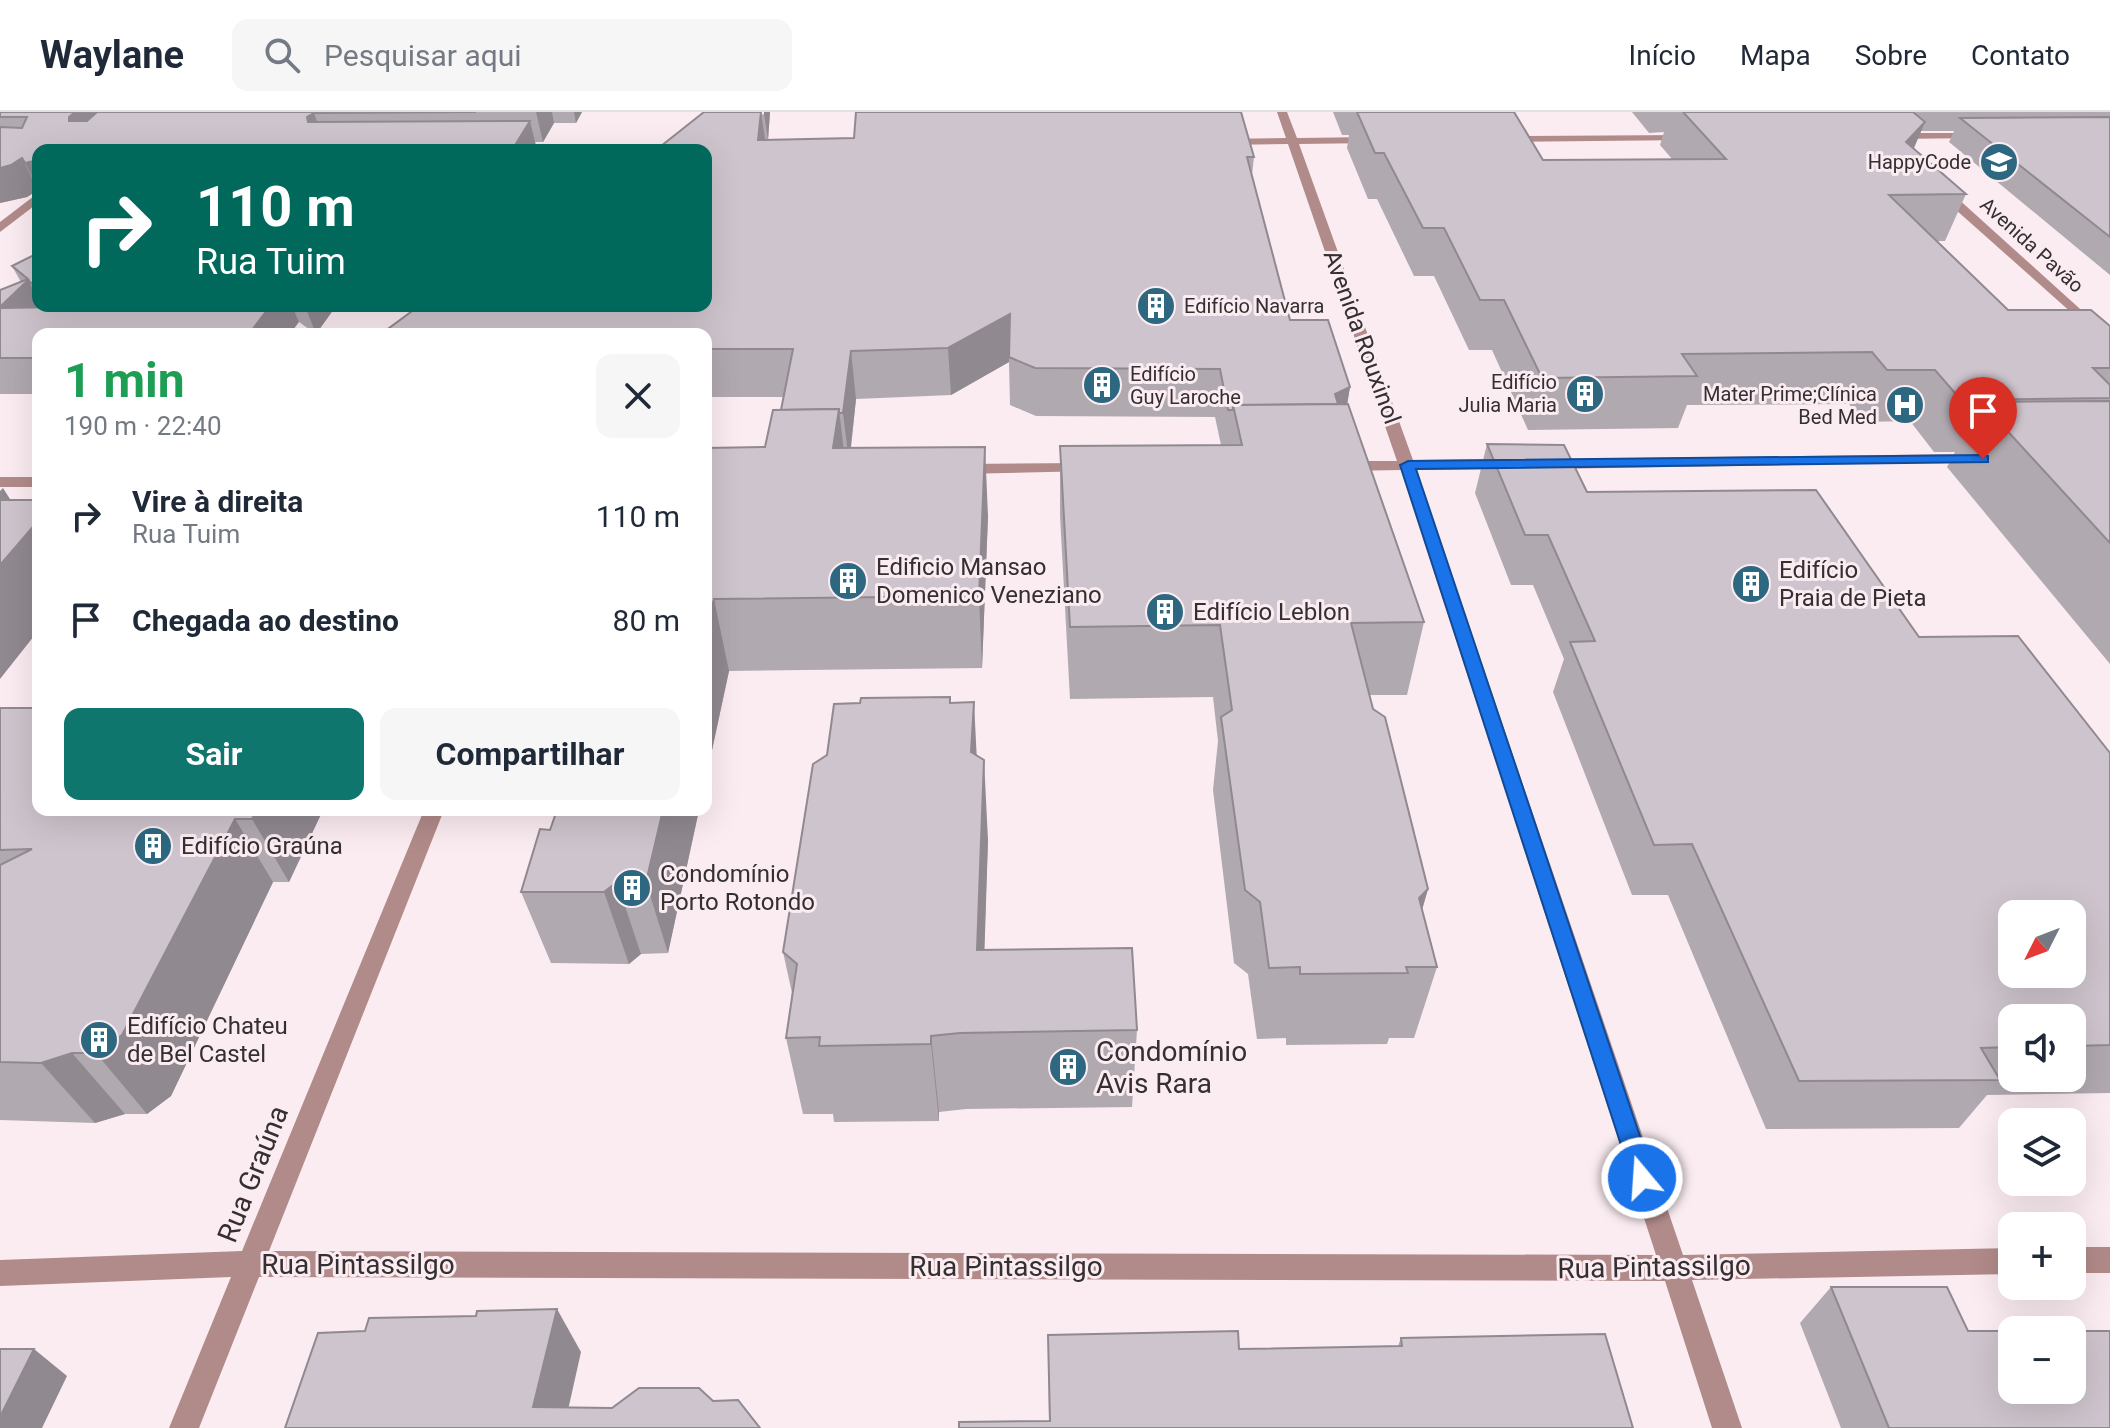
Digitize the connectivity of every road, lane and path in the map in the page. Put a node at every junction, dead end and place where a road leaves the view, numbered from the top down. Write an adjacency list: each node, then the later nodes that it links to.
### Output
1 (1282, 112): 6 (street, Avenida Rouxinol)
2 (1988, 135): 8 (street)
3 (1707, 138): 4 (street)
4 (1500, 139)
5 (1388, 140): 6 (street)
6 (1292, 141): 7 (street); 14 (street, Avenida Rouxinol)
7 (1214, 142)
8 (1893, 147)
9 (1928, 178): 12 (street, Avenida Pavão)
10 (32, 202): 11 (street)
11 (0, 228)
12 (2110, 343)
13 (1999, 459): 14 (street)
14 (1408, 465): 15 (street); 25 (street, Avenida Rouxinol)
15 (1322, 466)
16 (1101, 468): 17 (street)
17 (943, 469)
18 (0, 482): 19 (street)
19 (32, 482)
20 (432, 816): 24 (street, Rua Graúna)
21 (2086, 1260): 22 (street)
22 (2110, 1260)
23 (1998, 1261): 25 (street, Rua Pintassilgo)
24 (249, 1264): 25 (street, Rua Pintassilgo); 26 (street, Rua Pintassilgo); 27 (street, Rua Graúna)
25 (1672, 1268): 28 (street, Avenida Rouxinol)
26 (0, 1273)
27 (184, 1428)
28 (1727, 1428)

